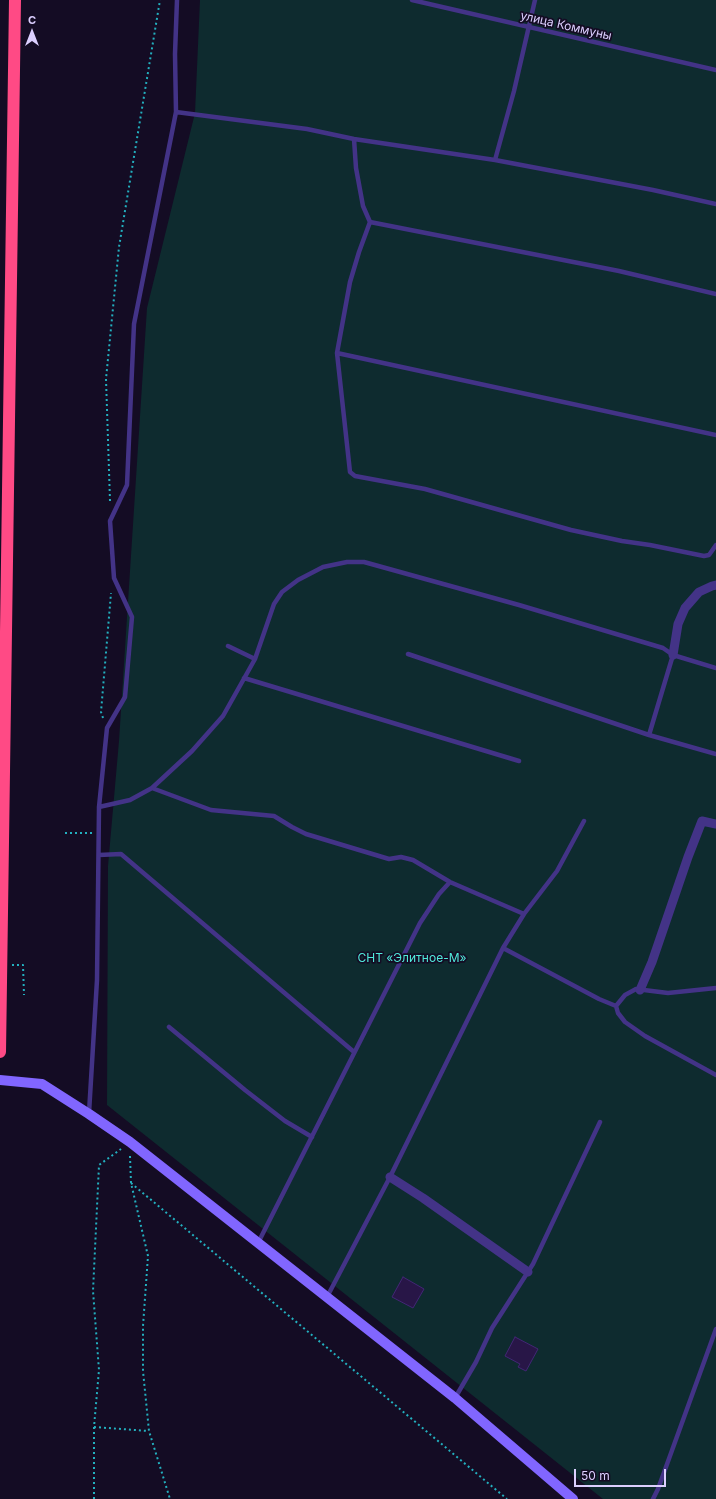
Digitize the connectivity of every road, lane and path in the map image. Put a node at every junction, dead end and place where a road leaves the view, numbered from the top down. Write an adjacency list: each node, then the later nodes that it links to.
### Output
1 (16, 0): 46 (highway)
2 (160, 0): 16 (path)
3 (177, 0): 8 (lane)
4 (412, 0): 6 (lane, улица Коммуны)
5 (535, 0): 6 (lane)
6 (528, 28): 7 (lane, улица Коммуны); 10 (lane)
7 (716, 70)
8 (176, 112): 9 (lane); 16 (lane)
9 (354, 139): 10 (lane); 12 (lane)
10 (495, 160): 11 (lane)
11 (716, 204)
12 (370, 222): 13 (lane); 14 (lane)
13 (716, 294)
14 (337, 353): 15 (lane); 17 (lane)
15 (716, 435)
16 (110, 521): 18 (lane)
17 (716, 545)
18 (114, 578): 26 (path); 26 (lane)
19 (716, 585): 22 (street)
20 (228, 646): 23 (lane)
21 (408, 654): 27 (lane)
22 (674, 655): 23 (lane); 24 (lane); 27 (lane)
23 (254, 659): 25 (lane)
24 (716, 668)
25 (244, 678): 29 (lane); 30 (lane)
26 (107, 728): 31 (lane)
27 (649, 735): 28 (lane)
28 (716, 754)
29 (519, 761)
30 (152, 788): 31 (lane); 37 (lane)
31 (99, 807): 36 (lane)
32 (584, 822): 38 (lane)
33 (716, 824): 42 (street)
34 (65, 833): 35 (path)
35 (86, 833)
36 (99, 855): 47 (lane); 50 (lane)
37 (450, 882): 38 (lane); 47 (lane)
38 (524, 914): 39 (lane)
39 (503, 948): 44 (lane); 54 (lane)
40 (23, 965): 43 (path)
41 (716, 988): 42 (lane)
42 (640, 990): 44 (lane)
43 (24, 996)
44 (616, 1006): 48 (lane)
45 (169, 1027): 52 (lane)
46 (0, 1052)
47 (354, 1052): 52 (lane)
48 (716, 1075)
49 (0, 1080): 50 (street)
50 (89, 1114): 53 (street)
51 (600, 1122): 57 (lane)
52 (312, 1136): 56 (lane)
53 (130, 1142): 55 (path); 56 (street); 61 (path)
54 (390, 1177): 57 (street); 58 (lane)
55 (131, 1183): 62 (path); 65 (path)
56 (258, 1243): 58 (street)
57 (528, 1272): 60 (lane)
58 (326, 1297): 60 (street)
59 (716, 1329): 67 (lane)
60 (456, 1398): 66 (street)
61 (94, 1427): 62 (path); 63 (path)
62 (149, 1431): 64 (path)
63 (94, 1499)
64 (170, 1499)
65 (507, 1499)
66 (573, 1499)
67 (653, 1499)

